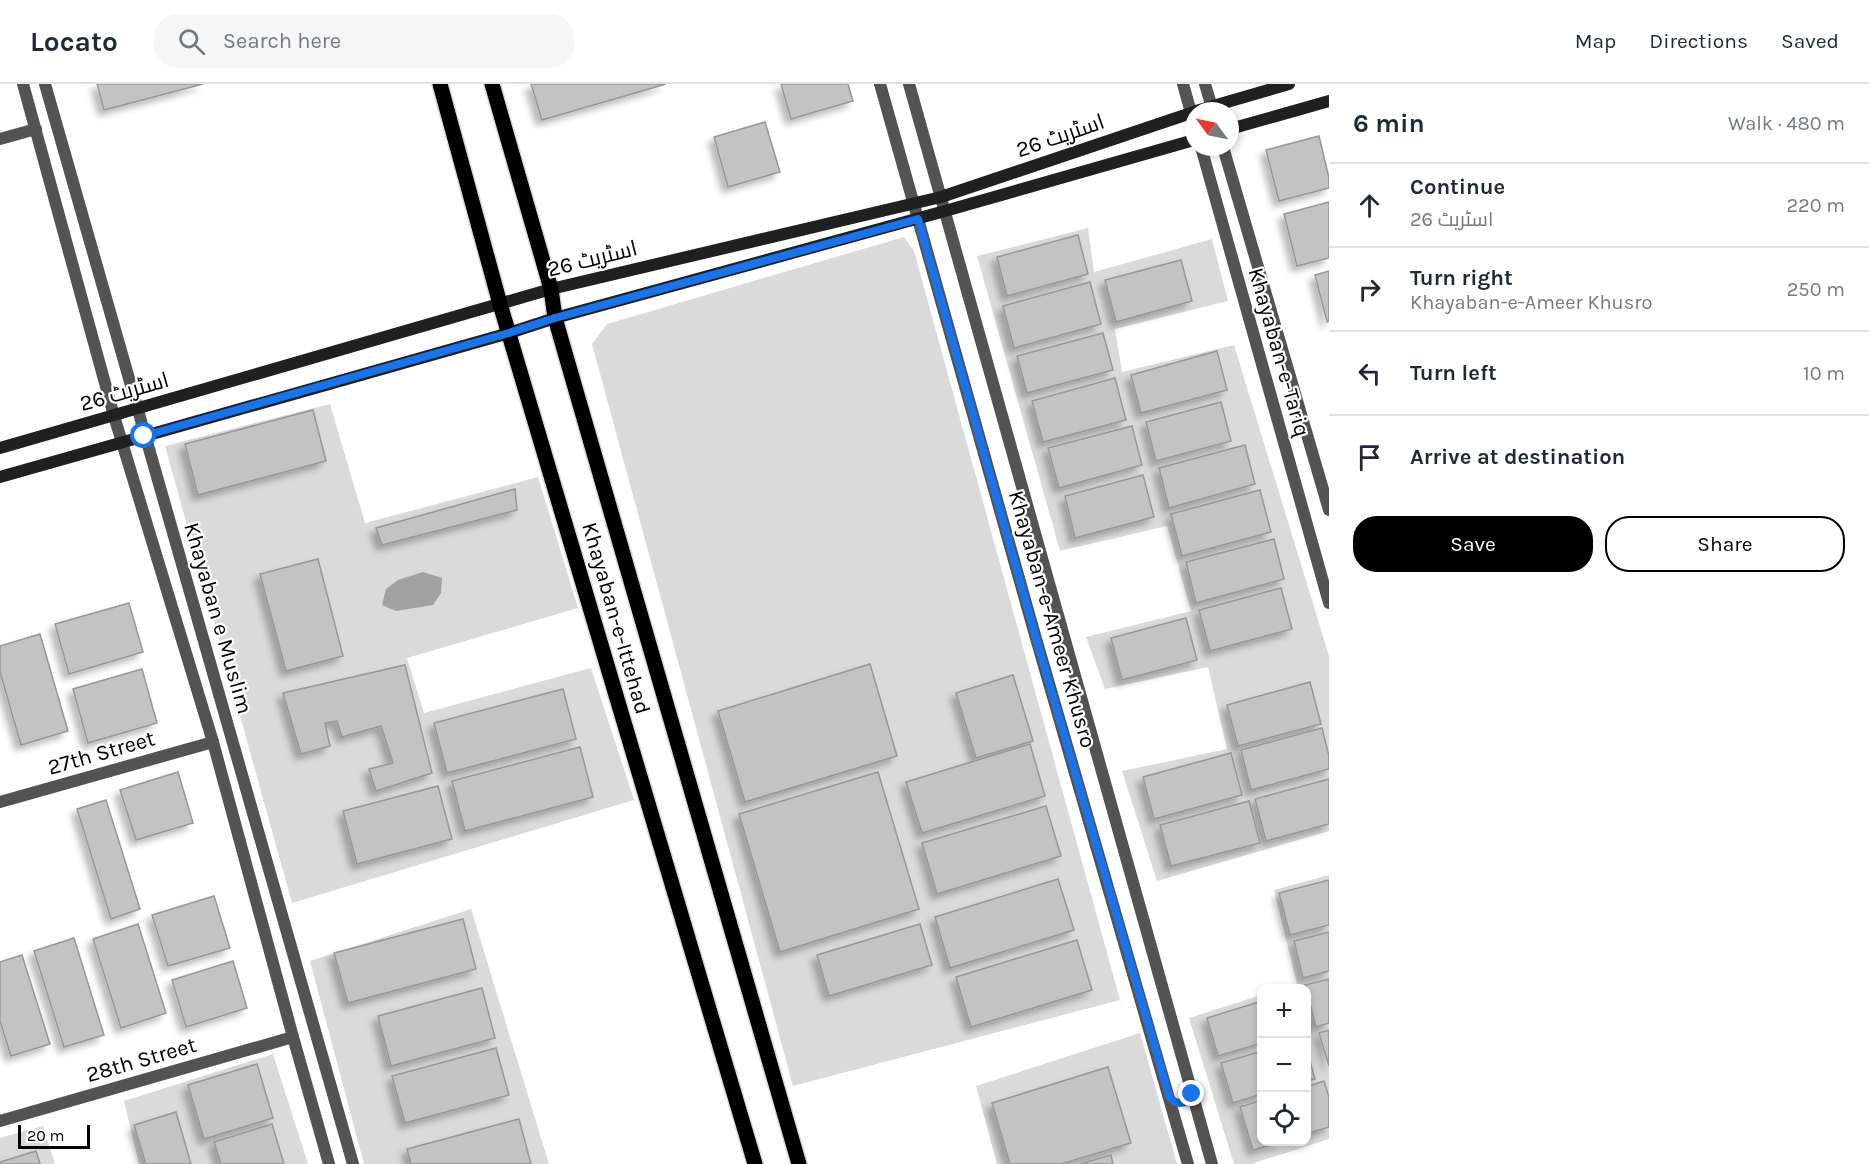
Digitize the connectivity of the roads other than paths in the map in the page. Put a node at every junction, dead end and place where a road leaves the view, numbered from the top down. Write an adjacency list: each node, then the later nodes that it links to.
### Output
1 (23, 84): 16 (street, Khayaban e Muslim)
2 (45, 84): 29 (street, Khayaban e Muslim)
3 (440, 84): 26 (main road, Khayaban-e-Ittehad)
4 (492, 84): 25 (main road, Khayaban-e-Ittehad)
5 (880, 84): 22 (street, Khayaban-e-Ameer Khusro)
6 (909, 84): 21 (street, Khayaban-e-Ameer Khusro)
7 (1183, 84): 11 (street)
8 (1205, 84): 12 (street)
9 (1289, 84): 13 (main road, اسٹریٹ 26)
10 (1329, 101): 15 (main road)
11 (1189, 102)
12 (1210, 102)
13 (1231, 102)
14 (1185, 118): 21 (main road, اسٹریٹ 26)
15 (1239, 126)
16 (36, 129): 17 (street); 30 (street, Khayaban e Muslim)
17 (0, 139)
18 (1185, 143): 23 (main road, اسٹریٹ 26)
19 (1204, 156): 36 (street, Khayaban-e-Tariq)
20 (1226, 156): 35 (street, Khayaban-e-Tariq)
21 (941, 197): 22 (main road, اسٹریٹ 26); 23 (street, Khayaban-e-Ameer Khusro)
22 (915, 204): 24 (street, Khayaban-e-Ameer Khusro); 25 (main road, اسٹریٹ 26)
23 (945, 211): 24 (main road, اسٹریٹ 26); 44 (street, Khayaban-e-Ameer Khusro)
24 (918, 219): 27 (main road, اسٹریٹ 26); 45 (street, Khayaban-e-Ameer Khusro)
25 (551, 290): 26 (main road, اسٹریٹ 26); 27 (main road, Khayaban-e-Ittehad)
26 (500, 304): 28 (main road, Khayaban-e-Ittehad); 29 (main road, اسٹریٹ 26)
27 (555, 318): 28 (main road, اسٹریٹ 26); 53 (main road, Khayaban-e-Ittehad)
28 (509, 333): 31 (main road, اسٹریٹ 26); 52 (main road, Khayaban-e-Ittehad)
29 (138, 409): 30 (main road, اسٹریٹ 26); 31 (street, Khayaban e Muslim)
30 (114, 416): 32 (street, Khayaban e Muslim); 33 (main road, اسٹریٹ 26)
31 (144, 436): 32 (main road, اسٹریٹ 26); 37 (street, Khayaban e Muslim)
32 (122, 442): 34 (main road, اسٹریٹ 26); 38 (street, Khayaban e Muslim)
33 (0, 448)
34 (0, 477)
35 (1329, 510)
36 (1329, 603)
37 (195, 609): 38 (street); 41 (street, Khayaban e Muslim)
38 (174, 615): 39 (street, Khayaban e Muslim)
39 (213, 742): 40 (street, 27th Street); 42 (street, Khayaban e Muslim)
40 (0, 802)
41 (285, 925): 42 (street); 49 (street, Khayaban e Muslim)
42 (264, 932): 43 (street, Khayaban e Muslim)
43 (293, 1037): 46 (street, 28th Street); 50 (street, Khayaban e Muslim)
44 (1192, 1094): 45 (street); 47 (street, Khayaban-e-Ameer Khusro)
45 (1169, 1096): 48 (street, Khayaban-e-Ameer Khusro)
46 (0, 1121)
47 (1203, 1134): 48 (street); 55 (street, Khayaban-e-Ameer Khusro)
48 (1182, 1143): 54 (street, Khayaban-e-Ameer Khusro)
49 (349, 1150): 50 (street); 51 (street, Khayaban e Muslim)
50 (328, 1160)
51 (353, 1164)
52 (755, 1164)
53 (799, 1164)
54 (1188, 1164)
55 (1212, 1164)

